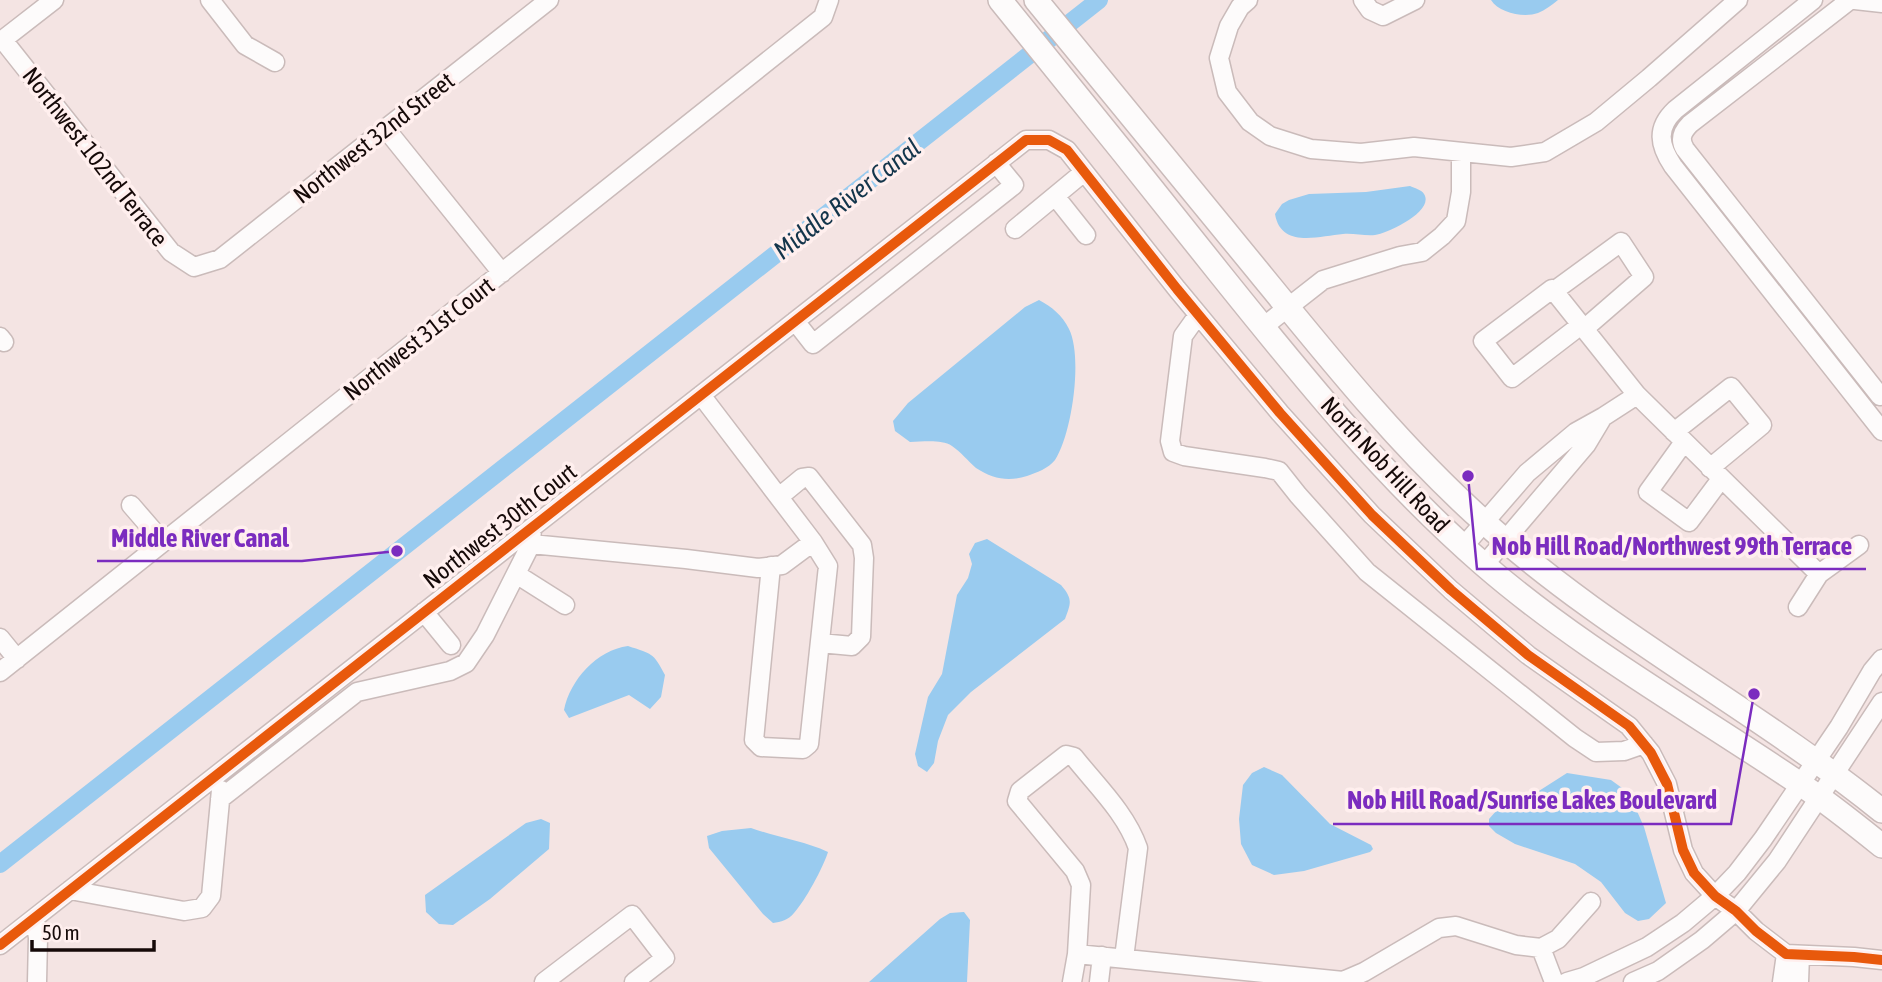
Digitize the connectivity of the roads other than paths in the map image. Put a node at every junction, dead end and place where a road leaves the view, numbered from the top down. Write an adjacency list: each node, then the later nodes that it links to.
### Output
1 (54, 0): 14 (street)
2 (210, 0): 15 (street)
3 (549, 0): 18 (street, Northwest 32nd Street)
4 (829, 0): 28 (street, Northwest 31st Court)
5 (1036, 0): 30 (main road, North Nob Hill Road)
6 (1248, 0): 19 (street)
7 (1363, 0): 8 (street)
8 (1415, 0)
9 (1738, 0): 19 (street)
10 (1813, 0): 16 (street)
11 (1849, 1): 12 (street); 17 (street)
12 (1882, 3)
13 (1005, 7): 33 (main road, North Nob Hill Road)
14 (1, 41): 27 (street, Northwest 102nd Terrace)
15 (275, 62)
16 (1704, 86): 17 (street); 24 (street)
17 (1718, 102): 22 (street)
18 (386, 129): 27 (street, Northwest 32nd Street); 28 (street)
19 (1461, 153): 30 (street)
20 (996, 163): 21 (street, Northwest 30th Court); 32 (street, Northwest 30th Court); 32 (street)
21 (1084, 172): 23 (street); 31 (street)
22 (1719, 192): 24 (street); 37 (street)
23 (1055, 196): 25 (street); 26 (street)
24 (1704, 205): 38 (street)
25 (1015, 229)
26 (1086, 235)
27 (194, 267)
28 (502, 274): 48 (street, Northwest 31st Court)
29 (1559, 298): 34 (street); 34 (street); 34 (street)
30 (1287, 307): 33 (street); 45 (main road, North Nob Hill Road)
31 (1198, 314): 66 (street); 66 (street)
32 (795, 321): 35 (street, Northwest 30th Court)
33 (1263, 327): 51 (main road, North Nob Hill Road)
34 (1583, 327): 36 (street)
35 (701, 395): 43 (street); 46 (street, Northwest 30th Court)
36 (1637, 395): 39 (street); 41 (street)
37 (1881, 395): 38 (street)
38 (1864, 408): 40 (street)
39 (1603, 417): 45 (street); 47 (street)
40 (1882, 431)
41 (1679, 437): 42 (street); 42 (street); 42 (street)
42 (1716, 473): 55 (street)
43 (779, 497): 49 (street); 60 (street)
44 (131, 505): 48 (street)
45 (1484, 522): 47 (main road, North Nob Hill Road); 51 (street)
46 (531, 536): 53 (street); 54 (street); 58 (street, Northwest 30th Court)
47 (1505, 540): 52 (street); 67 (main road, North Nob Hill Road)
48 (163, 542): 62 (street, Northwest 31st Court)
49 (813, 542): 53 (street); 60 (street)
50 (1858, 545): 55 (street)
51 (1463, 547): 52 (main road, North Nob Hill Road)
52 (1484, 565): 70 (main road, North Nob Hill Road)
53 (771, 566): 60 (street)
54 (516, 574): 56 (street); 72 (street)
55 (1819, 574): 57 (street)
56 (565, 605)
57 (1798, 607)
58 (424, 612): 61 (street); 68 (street, Northwest 30th Court)
59 (0, 638): 62 (street)
60 (820, 643)
61 (451, 645)
62 (17, 659): 64 (street, Northwest 31st Court)
63 (1882, 659): 67 (street)
64 (0, 672)
65 (1882, 702): 69 (street)
66 (1644, 744): 76 (street)
67 (1815, 761): 69 (main road, North Nob Hill Road); 70 (street)
68 (223, 770): 72 (street); 75 (street, Northwest 30th Court)
69 (1835, 774): 71 (street); 73 (main road, North Nob Hill Road)
70 (1800, 783): 71 (main road, North Nob Hill Road); 76 (street)
71 (1820, 797): 74 (main road, North Nob Hill Road); 78 (street)
72 (220, 799): 75 (street)
73 (1882, 811)
74 (1882, 845)
75 (70, 890): 79 (street, Northwest 30th Court)
76 (1715, 896): 78 (street); 82 (street)
77 (1591, 902): 81 (street)
78 (1736, 911): 84 (street); 88 (street)
79 (35, 918): 80 (street, Northwest 30th Court); 90 (street)
80 (0, 945)
81 (1541, 948): 89 (street); 95 (street)
82 (1644, 948): 88 (street); 96 (street)
83 (1077, 954): 85 (street); 86 (street); 93 (street)
84 (1793, 954): 87 (street); 98 (street); 99 (street)
85 (1102, 956): 86 (street); 94 (street)
86 (1124, 958): 89 (street)
87 (1882, 960)
88 (1661, 976): 97 (street)
89 (1343, 981)
90 (37, 982)
91 (544, 982): 92 (street)
92 (634, 982)
93 (1072, 982)
94 (1099, 982)
95 (1554, 982)
96 (1567, 982)
97 (1633, 982)
98 (1782, 982)
99 (1799, 982)

